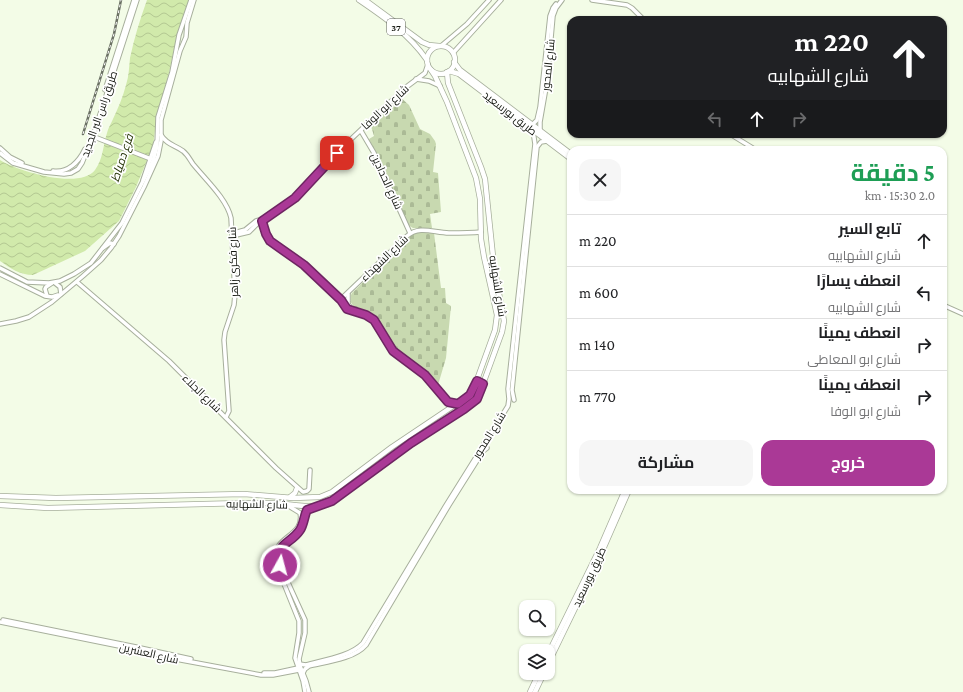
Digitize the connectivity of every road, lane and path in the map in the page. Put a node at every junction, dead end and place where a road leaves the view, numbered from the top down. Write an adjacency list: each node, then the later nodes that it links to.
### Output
1 (135, 0): 35 (street, طريق راس البر الجديد); 50 (street, طريق راس البر الجديد)
2 (191, 0): 13 (street)
3 (194, 0): 14 (street)
4 (359, 0): 19 (highway, 37)
5 (365, 0): 17 (highway, 37)
6 (489, 0): 11 (street)
7 (501, 0): 12 (street)
8 (561, 0): 29 (street, شارع المحور); 34 (street, شارع المحور)
9 (592, 0): 10 (street)
10 (640, 16)
11 (467, 24): 12 (street); 18 (street)
12 (473, 29): 20 (street)
13 (181, 30): 14 (street); 15 (street)
14 (187, 31): 16 (street)
15 (178, 40): 16 (street); 40 (street)
16 (184, 42): 36 (street)
17 (422, 42): 18 (highway, 37); 19 (highway)
18 (440, 46): 20 (highway); 21 (highway)
19 (418, 49): 21 (highway, 37)
20 (453, 53): 22 (highway)
21 (427, 62): 23 (highway); 25 (street, شارع ابو الوفا)
22 (454, 62): 24 (highway); 27 (highway, طريق بورسعيد)
23 (431, 70): 24 (highway); 26 (highway, شارع الشهابيه)
24 (448, 71): 27 (highway, طريق بورسعيد); 31 (highway, شارع الشهابيه)
25 (416, 79): 26 (street, شارع ابو الوفا); 30 (street, شارع ابو الوفا)
26 (440, 87): 33 (highway, شارع الشهابيه)
27 (498, 101): 28 (highway, طريق بورسعيد)
28 (505, 107): 29 (highway, طريق بورسعيد); 32 (highway, طريق بورسعيد)
29 (532, 125): 34 (highway, طريق بورسعيد)
30 (361, 130): 57 (street, شارع ابو الوفا); 61 (street, شارع الحدادين)
31 (467, 130): 33 (highway); 42 (highway, شارع الشهابيه)
32 (533, 130): 41 (highway, طريق بورسعيد); 54 (street, شارع المحور)
33 (457, 131): 43 (highway, شارع الشهابيه)
34 (540, 131): 46 (highway, طريق بورسعيد)
35 (94, 133): 38 (street, طريق راس البر الجديد); 39 (street)
36 (161, 134): 59 (street); 63 (street, شارع فكرى زاهر)
37 (736, 138): 44 (street)
38 (91, 140): 39 (street); 51 (street, طريق راس البر الجديد)
39 (105, 140): 49 (street)
40 (157, 140): 49 (street); 53 (street)
41 (547, 141): 48 (highway, طريق بورسعيد); 54 (street, شارع المحور)
42 (472, 142): 43 (highway); 55 (highway, شارع الشهابيه)
43 (464, 146): 56 (highway, شارع الشهابيه)
44 (750, 146)
45 (0, 148): 52 (street)
46 (567, 151)
47 (0, 153): 52 (street)
48 (567, 156)
49 (151, 158): 53 (street)
50 (75, 164): 51 (street); 52 (street, طريق راس البر الجديد)
51 (79, 168): 52 (street, طريق راس البر الجديد)
52 (68, 172)
53 (142, 184): 62 (street)
54 (531, 196): 82 (street, شارع المحور)
55 (489, 211): 56 (highway); 66 (highway, شارع الشهابيه)
56 (481, 212): 60 (highway, شارع الشهابيه)
57 (267, 218): 58 (street, شارع ابو الوفا); 63 (street, شارع ابو الوفا)
58 (262, 221): 63 (street, شارع ابو الوفا); 77 (street)
59 (124, 228): 62 (street); 64 (street)
60 (481, 232): 61 (street, شارع الشهداء); 67 (highway, شارع الشهابيه)
61 (410, 233): 74 (street, شارع الشهداء)
62 (111, 235): 65 (street)
63 (232, 235): 89 (street, شارع فكرى زاهر)
64 (114, 244): 65 (street); 71 (street)
65 (102, 249): 72 (street)
66 (492, 250): 67 (highway); 84 (highway, شارع الشهابيه)
67 (483, 254): 83 (highway, شارع الشهابيه)
68 (0, 268): 70 (street)
69 (0, 274): 73 (street)
70 (31, 282): 72 (street); 73 (street)
71 (77, 282): 75 (street); 89 (street, شارع الجلاء)
72 (54, 283): 75 (street); 76 (street)
73 (33, 290): 76 (street)
74 (348, 293): 77 (street, شارع الشهداء); 79 (street)
75 (61, 294): 76 (street); 81 (street)
76 (46, 296)
77 (341, 300): 79 (street)
78 (947, 307): 80 (street)
79 (353, 311): 86 (street)
80 (963, 314)
81 (0, 324)
82 (512, 367): 85 (street, شارع المحور); 91 (street, شارع المحور)
83 (477, 381): 84 (highway); 87 (highway, شارع الشهابيه)
84 (483, 384): 93 (highway, شارع الشهابيه)
85 (514, 400)
86 (448, 402): 87 (street); 88 (street)
87 (458, 404): 88 (highway, شارع الشهابيه)
88 (447, 411): 90 (highway, شارع الشهابيه)
89 (226, 416): 96 (street, شارع الجلاء)
90 (402, 440): 92 (highway, شارع الشهابيه); 93 (highway)
91 (484, 443): 110 (street, شارع المحور); 110 (street, شارع المحور)
92 (395, 444): 94 (highway); 97 (highway, شارع الشهابيه)
93 (406, 446): 94 (highway, شارع الشهابيه)
94 (400, 450): 98 (highway, شارع الشهابيه)
95 (310, 470): 96 (street)
96 (297, 488): 106 (highway)
97 (335, 490): 98 (highway); 106 (highway, شارع الشهابيه)
98 (342, 494): 113 (highway, شارع الشهابيه)
99 (622, 494): 122 (highway, طريق بورسعيد)
100 (627, 494): 123 (highway, طريق بورسعيد)
101 (259, 495): 102 (highway, شارع الشهابيه); 104 (highway, شارع الشهابيه); 107 (highway)
102 (269, 495): 106 (highway, شارع الشهابيه); 108 (highway)
103 (0, 496): 105 (highway, شارع الشهابيه)
104 (156, 496): 105 (highway, شارع الشهابيه); 112 (highway)
105 (81, 498): 114 (highway)
106 (288, 498)
107 (260, 503): 108 (highway, شارع الشهابيه); 112 (highway, شارع الشهابيه)
108 (269, 503): 109 (highway, شارع الشهابيه)
109 (286, 504): 113 (highway, شارع الشهابيه); 115 (street)
110 (448, 504): 116 (street, شارع المحور)
111 (0, 505): 114 (highway, شارع الشهابيه)
112 (157, 505): 114 (highway, شارع الشهابيه)
113 (318, 505): 115 (street)
114 (81, 507)
115 (303, 514): 117 (street); 118 (street)
116 (426, 542): 124 (street, شارع المحور); 125 (street, شارع المحور)
117 (298, 618): 118 (street); 120 (street)
118 (305, 620): 121 (street)
119 (0, 621): 124 (street, شارع العشرين)
120 (300, 628): 121 (street); 124 (street)
121 (306, 628): 124 (street)
122 (553, 644)
123 (555, 649)
124 (299, 667): 125 (street); 128 (street)
125 (303, 673): 129 (street)
126 (536, 680): 130 (highway)
127 (541, 680): 131 (highway)
128 (305, 692)
129 (309, 692)
130 (530, 692)
131 (535, 692)

